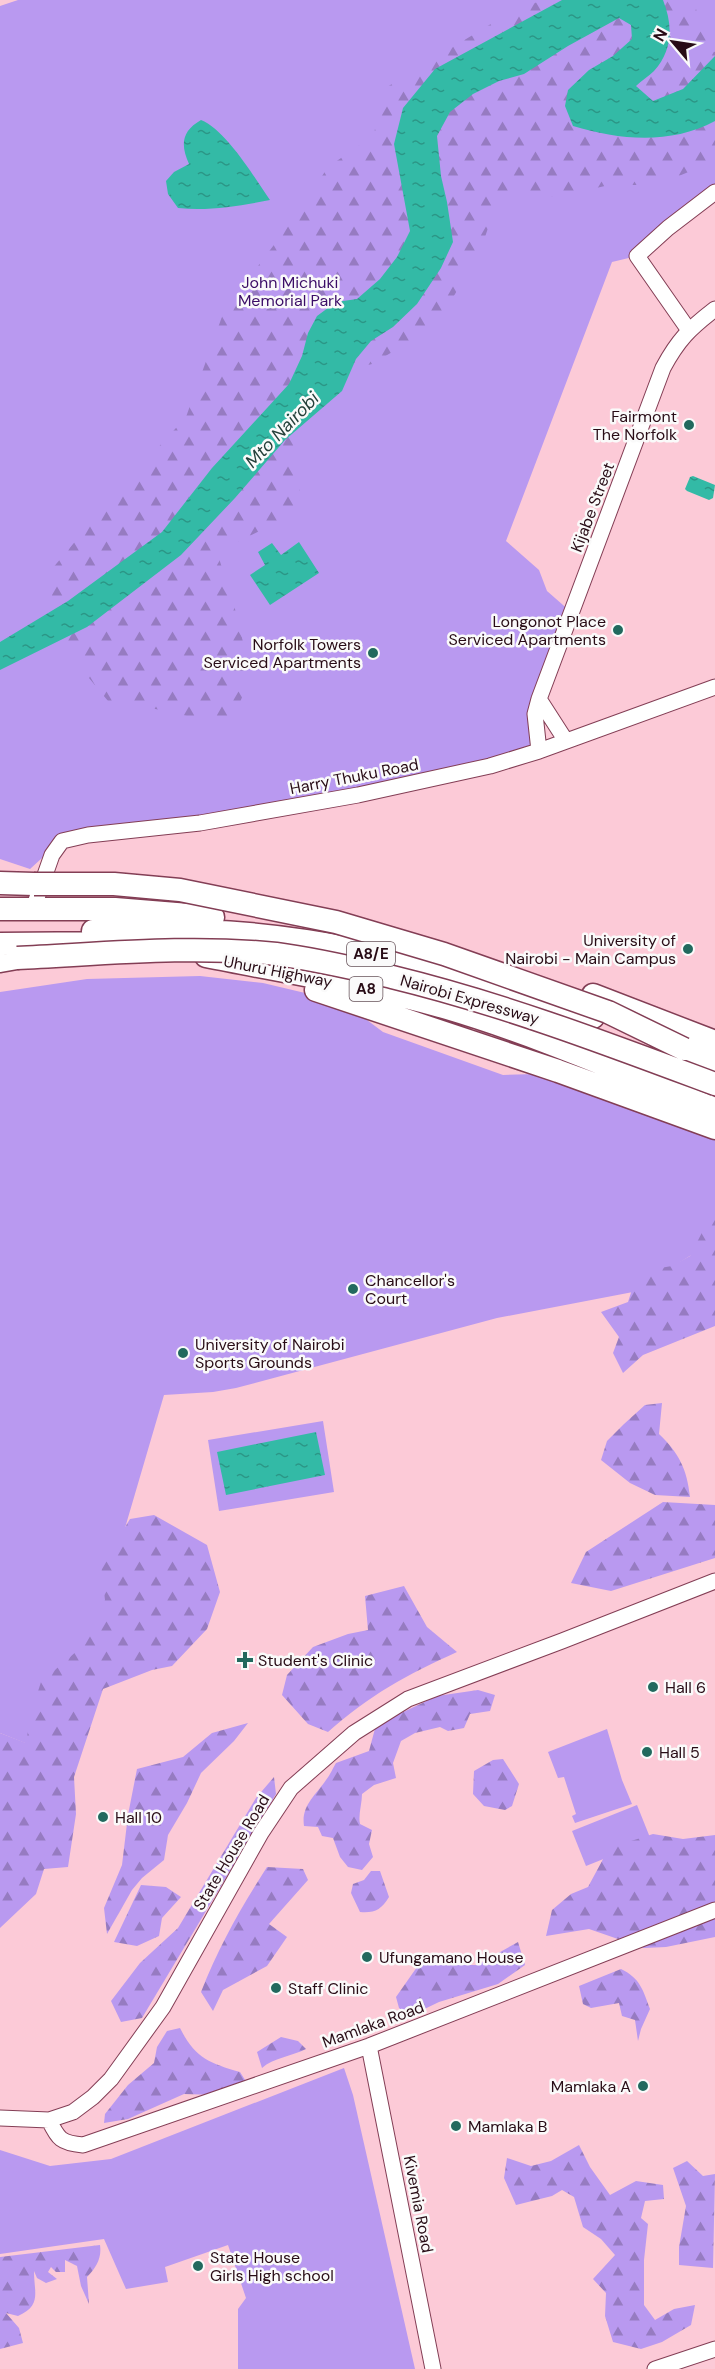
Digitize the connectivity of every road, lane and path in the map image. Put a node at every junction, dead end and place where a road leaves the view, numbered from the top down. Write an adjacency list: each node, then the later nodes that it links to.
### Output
1 (715, 192): 3 (street)
2 (715, 309): 3 (street, Kijabe Street)
3 (688, 329): 5 (street, Kijabe Street)
4 (715, 687): 6 (street, Harry Thuku Road)
5 (539, 699): 6 (street); 7 (street, Kijabe Street)
6 (566, 741): 7 (street, Harry Thuku Road)
7 (539, 751): 10 (street, Harry Thuku Road)
8 (0, 883): 15 (highway, bridge)
9 (3, 907): 10 (highway)
10 (33, 909): 14 (highway)
11 (0, 943): 13 (highway, Uhuru Highway / A8); 15 (highway, Nairobi Expressway / A8/E, bridge)
12 (0, 961): 17 (highway, Nairobi Expressway / A8/E, bridge)
13 (247, 964): 18 (highway, Uhuru Highway / A8); 19 (highway)
14 (715, 1042)
15 (684, 1049): 16 (highway, Nairobi Expressway / A8/E)
16 (715, 1062)
17 (715, 1084)
18 (715, 1109)
19 (715, 1128)
20 (715, 1581): 24 (street, State House Road)
21 (715, 1910): 22 (street, Mamlaka Road)
22 (369, 2046): 24 (street, Mamlaka Road); 26 (street, Kivemia Road)
23 (0, 2118): 24 (street, State House Road)
24 (49, 2120)
25 (715, 2349): 27 (street)
26 (433, 2369)
27 (655, 2369)

